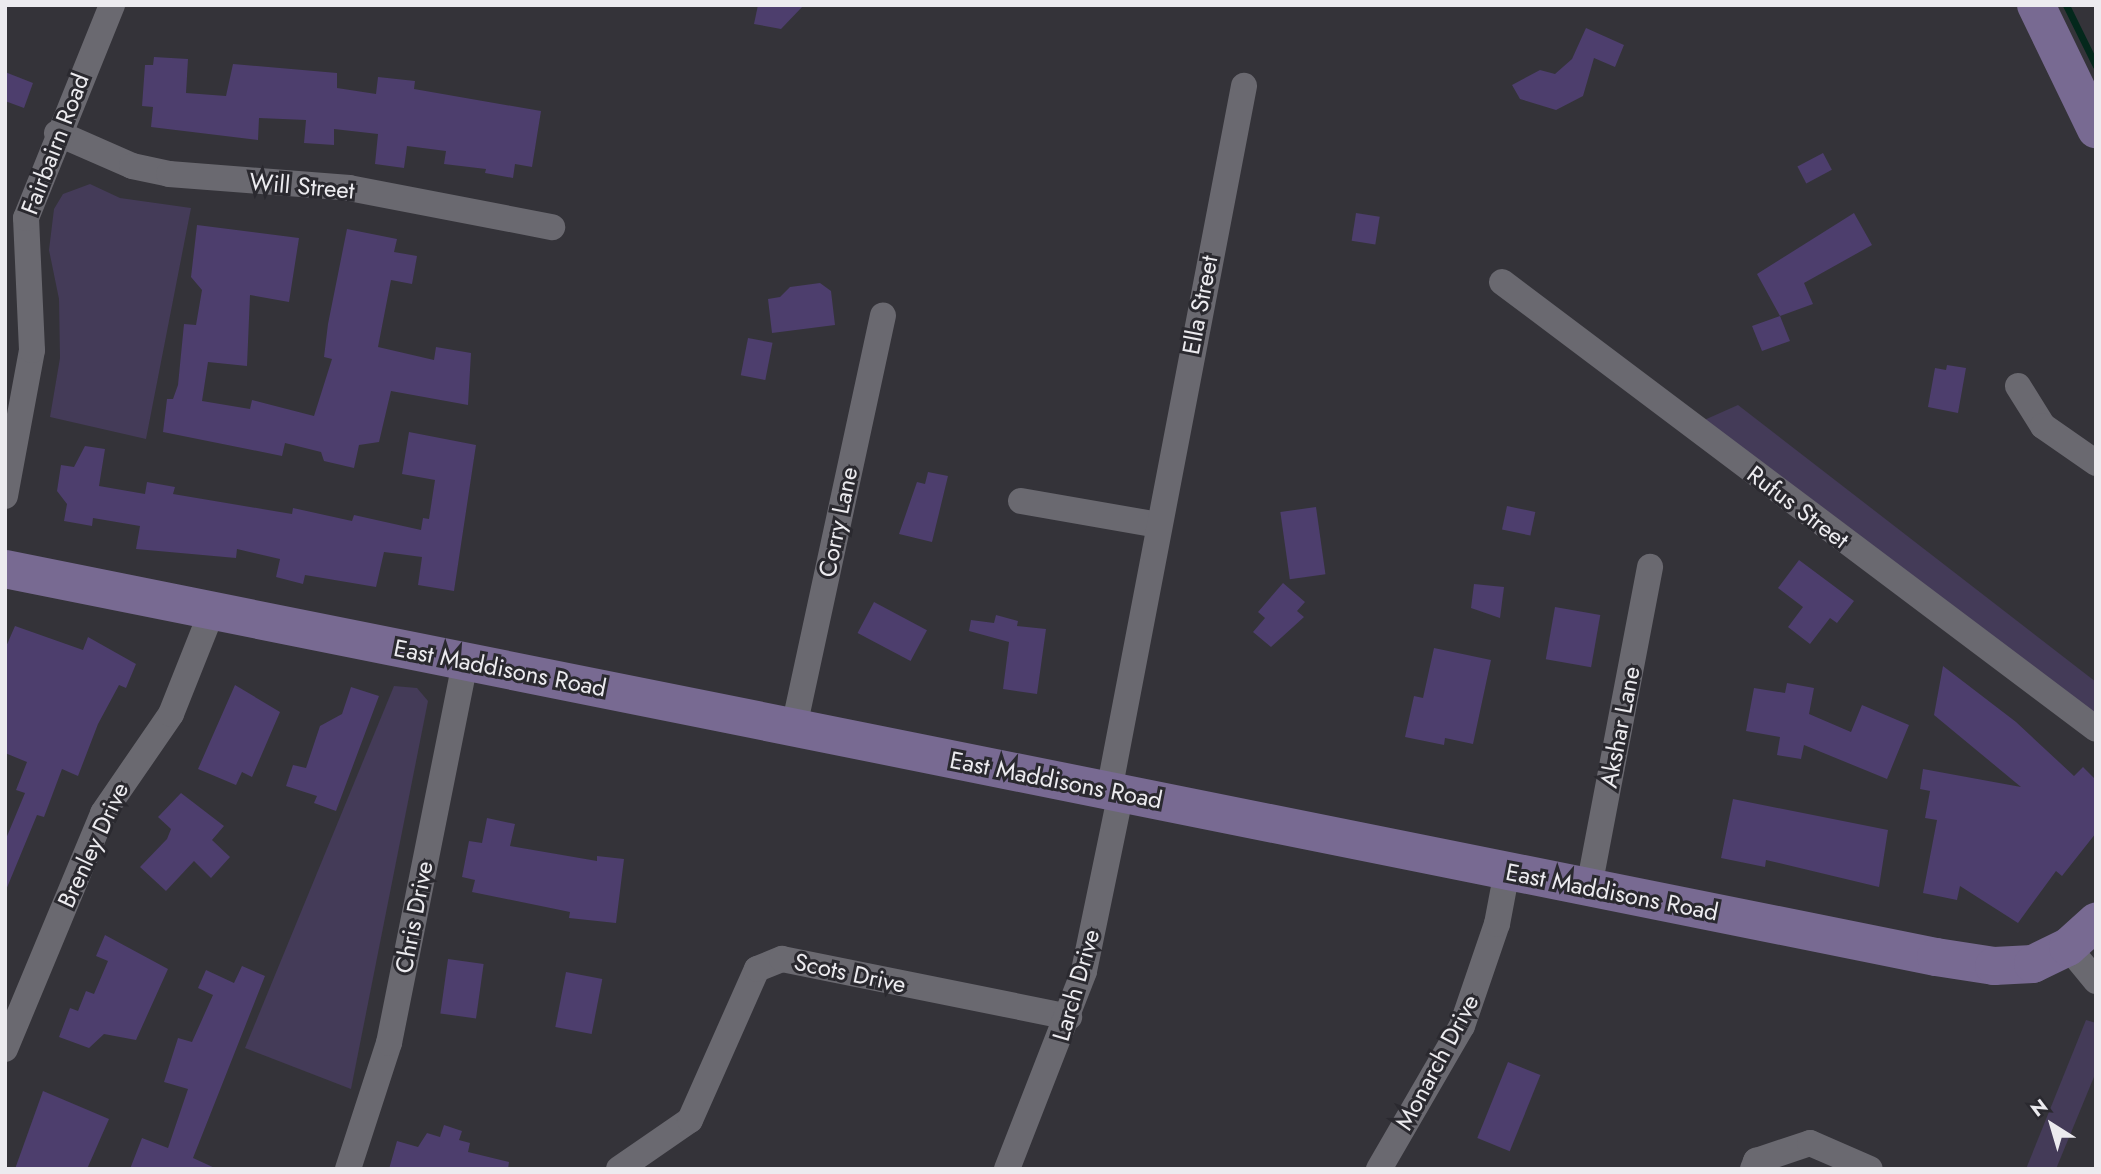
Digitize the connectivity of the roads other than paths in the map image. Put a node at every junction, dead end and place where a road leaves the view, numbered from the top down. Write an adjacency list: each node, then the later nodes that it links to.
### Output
1 (112, 5): 5 (street, Fairbairn Road)
2 (2036, 5): 4 (street)
3 (1244, 86): 13 (street, Ella Street)
4 (2096, 129)
5 (57, 133): 6 (street, Will Street); 11 (street, Fairbairn Road)
6 (552, 227)
7 (1502, 282): 19 (street, Rufus Street)
8 (883, 316): 18 (street, Corry Lane)
9 (2018, 386): 10 (street)
10 (2096, 463)
11 (5, 496)
12 (1021, 500): 13 (street)
13 (1158, 525): 20 (street, Ella Street)
14 (1650, 567): 22 (street, Akshar Lane)
15 (5, 569): 16 (street, East Maddisons Road)
16 (212, 611): 17 (street, East Maddisons Road); 26 (street, Brenley Drive)
17 (465, 661): 18 (street, East Maddisons Road); 27 (street, Chris Drive)
18 (793, 727): 20 (street, East Maddisons Road)
19 (2096, 729)
20 (1115, 792): 21 (street, East Maddisons Road); 25 (street, Larch Drive)
21 (1507, 871): 22 (street, East Maddisons Road); 30 (street, Monarch Drive)
22 (1589, 887): 23 (street, East Maddisons Road)
23 (2082, 935): 24 (street)
24 (2096, 981)
25 (1069, 1017): 28 (street, Scots Drive); 29 (street, Larch Drive)
26 (5, 1049)
27 (348, 1169)
28 (619, 1169)
29 (1007, 1169)
30 (1379, 1169)
31 (1753, 1169): 32 (street)
32 (1870, 1169)

